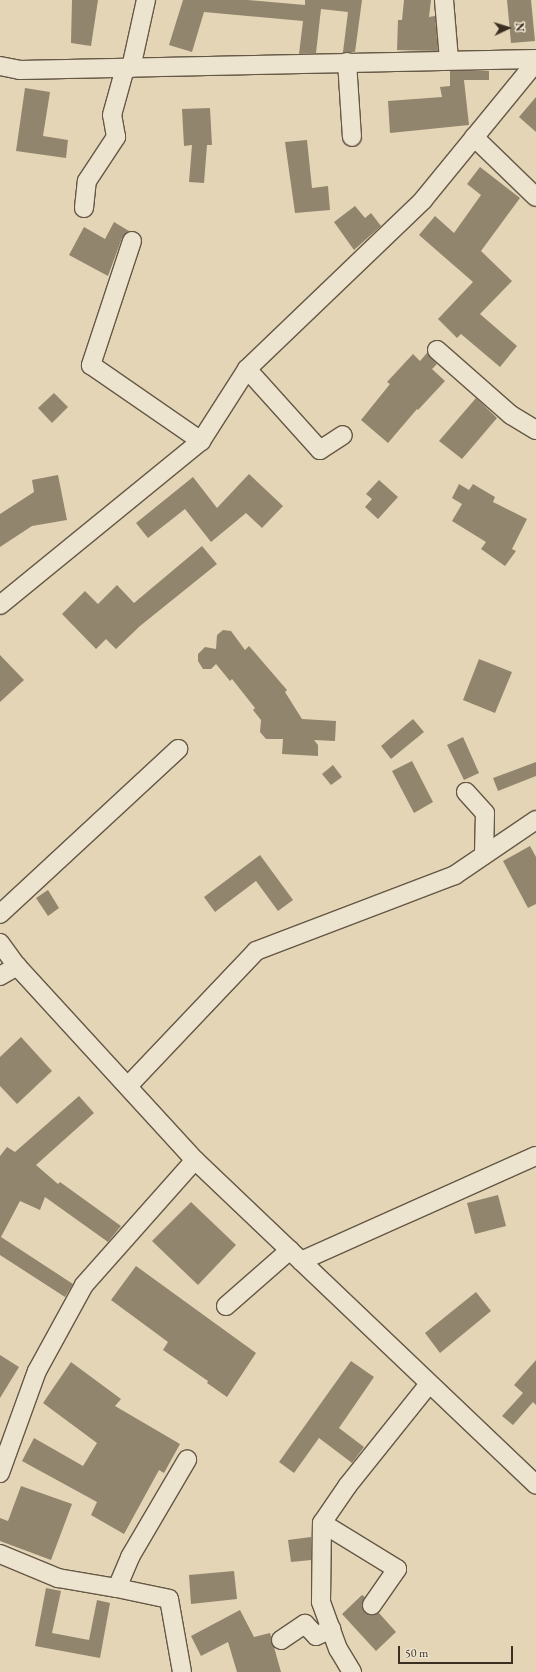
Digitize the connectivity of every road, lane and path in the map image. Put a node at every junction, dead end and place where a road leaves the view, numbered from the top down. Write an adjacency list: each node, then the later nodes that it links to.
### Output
1 (146, 0): 8 (street)
2 (444, 0): 3 (street)
3 (449, 59): 4 (street); 5 (street)
4 (536, 59)
5 (347, 62): 8 (street); 9 (street)
6 (536, 62): 10 (street)
7 (0, 66): 8 (street)
8 (128, 68): 12 (street)
9 (352, 137)
10 (474, 137): 11 (street); 15 (street)
11 (536, 197)
12 (84, 208)
13 (132, 241): 18 (street)
14 (437, 350): 16 (street)
15 (247, 369): 17 (street); 18 (street)
16 (536, 430)
17 (343, 436)
18 (201, 440): 19 (street)
19 (0, 605)
20 (178, 749): 24 (street)
21 (466, 792): 23 (street)
22 (536, 820): 23 (street)
23 (484, 855): 28 (street)
24 (0, 914)
25 (0, 943): 26 (street)
26 (17, 966): 27 (street); 28 (street)
27 (0, 976)
28 (128, 1086): 30 (street)
29 (536, 1156): 31 (street)
30 (195, 1160): 31 (street); 35 (street)
31 (296, 1256): 32 (street); 33 (street)
32 (226, 1306)
33 (429, 1384): 36 (street); 37 (street)
34 (187, 1460): 39 (street)
35 (0, 1473)
36 (536, 1485)
37 (322, 1523): 40 (street); 41 (street)
38 (0, 1554): 39 (street)
39 (116, 1588): 43 (street)
40 (372, 1605)
41 (331, 1630): 42 (street); 44 (street)
42 (281, 1640)
43 (182, 1672)
44 (352, 1672)

